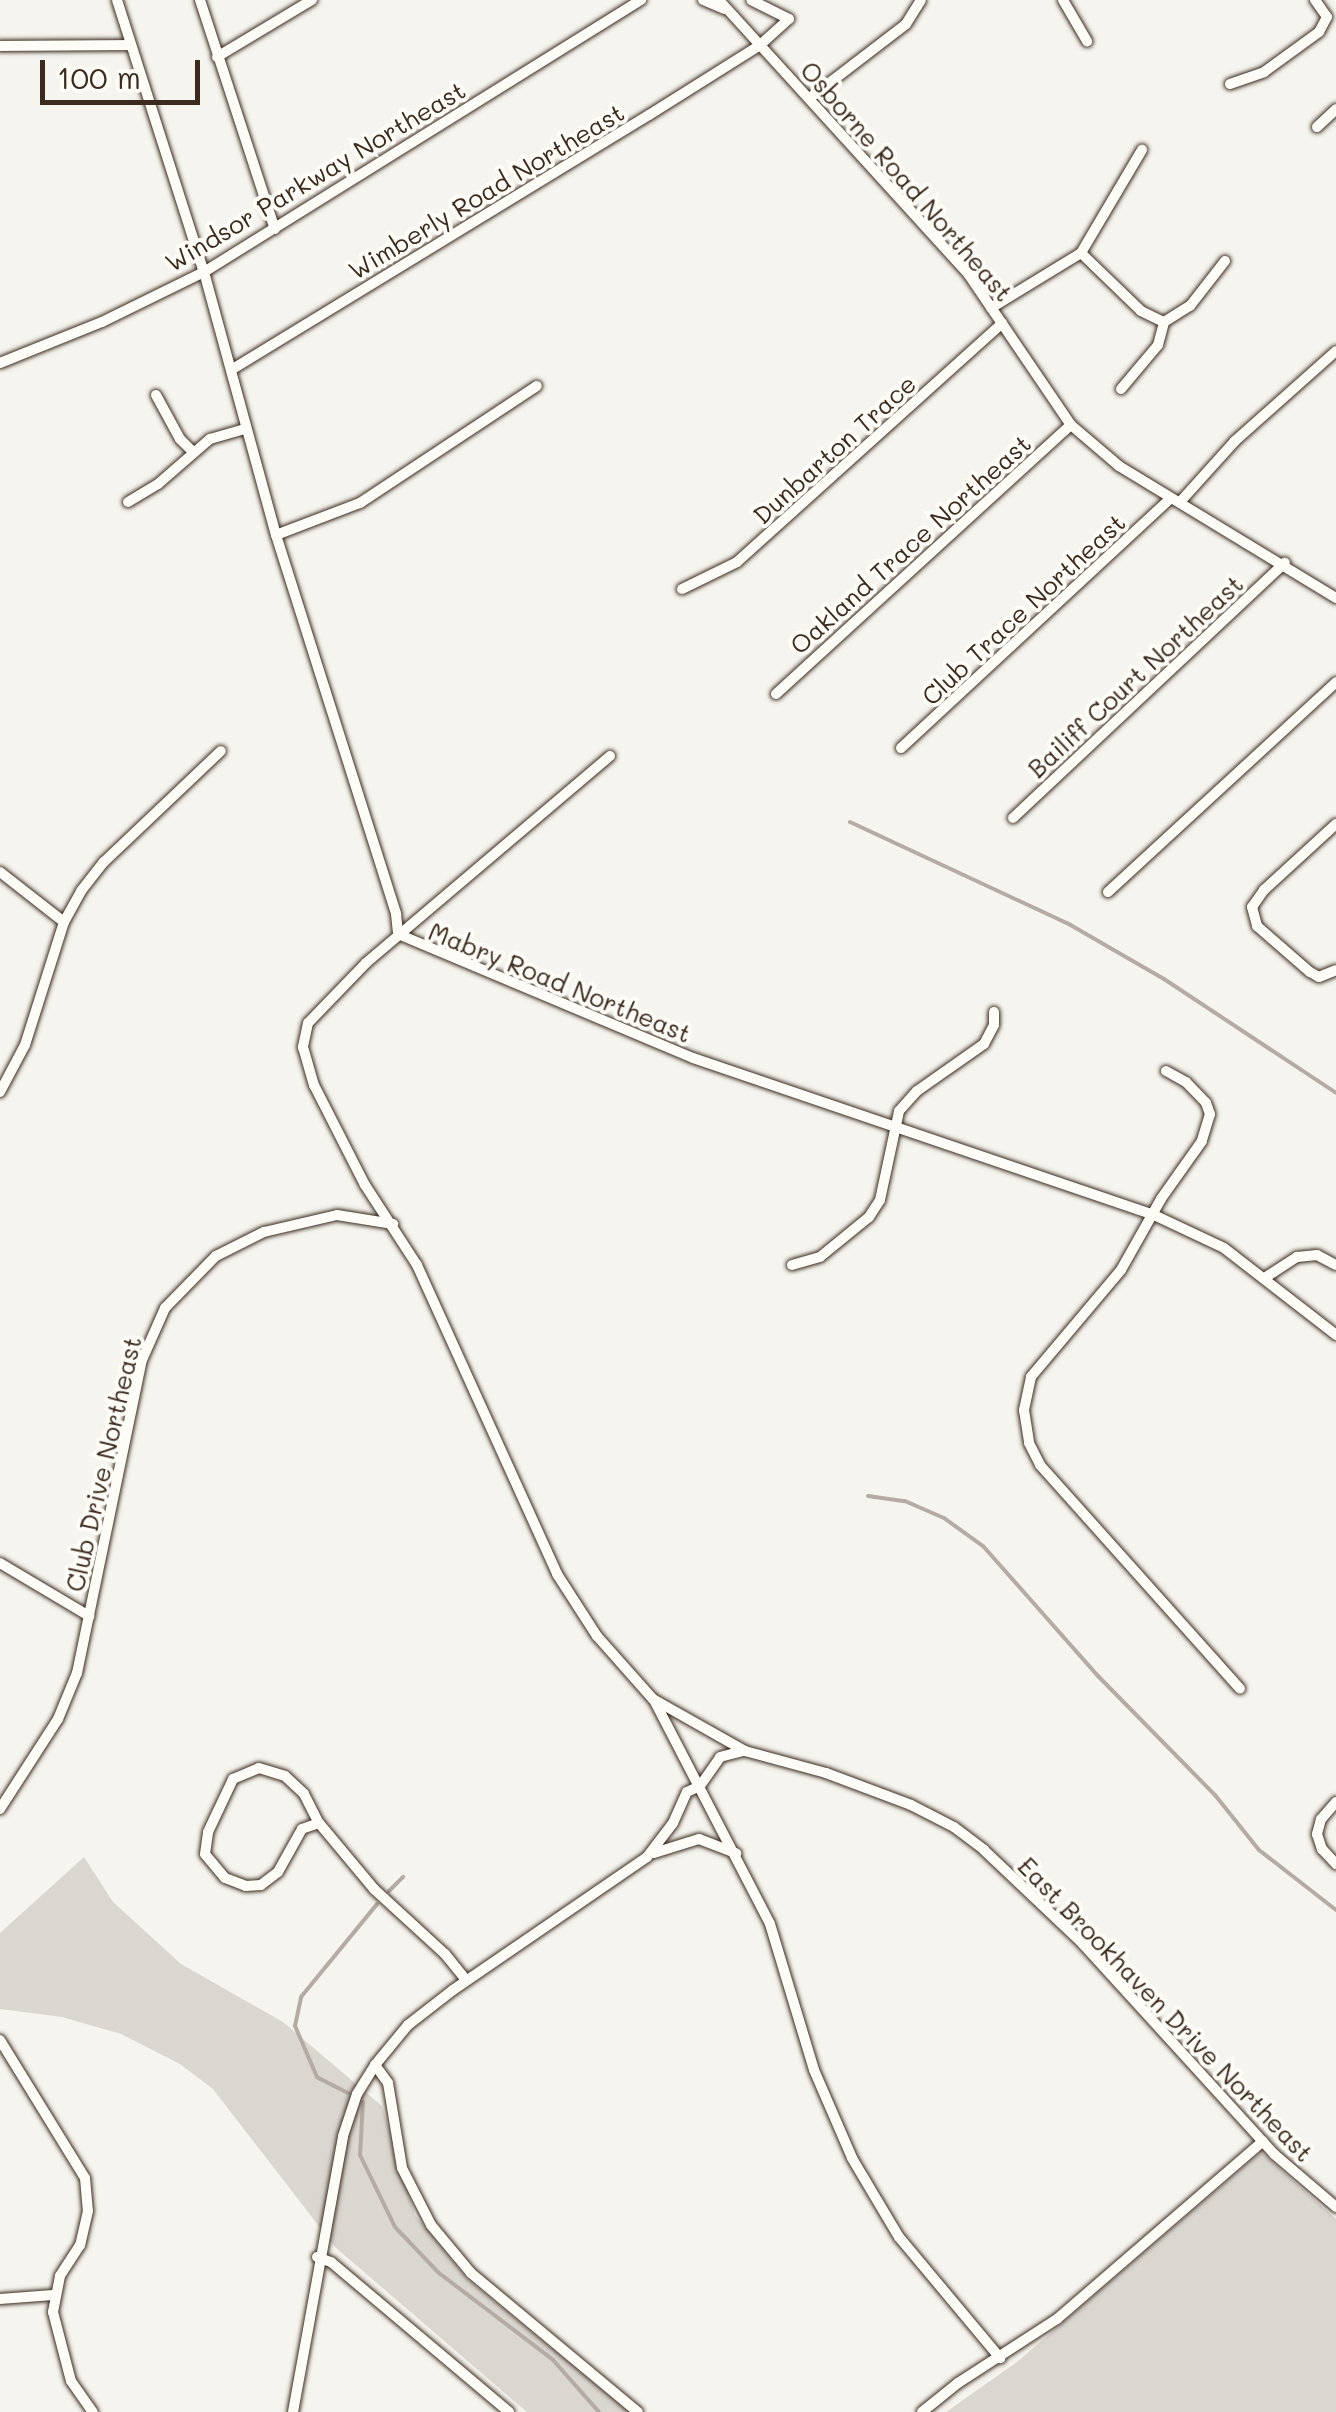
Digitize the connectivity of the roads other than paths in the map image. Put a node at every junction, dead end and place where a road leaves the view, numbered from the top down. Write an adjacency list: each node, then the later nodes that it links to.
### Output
1 (117, 0): 12 (street, Mabry Road Northeast)
2 (200, 0): 15 (street)
3 (312, 0): 15 (street)
4 (640, 0): 21 (street, Windsor Parkway Northeast)
5 (703, 0): 10 (street, Osborne Road Northeast)
6 (751, 0): 13 (street, Wimberly Road Northeast)
7 (921, 0): 17 (street)
8 (1063, 0): 11 (street)
9 (1315, 0): 16 (street)
10 (722, 4): 13 (street, Osborne Road Northeast)
11 (1087, 41)
12 (129, 45): 14 (street); 24 (street, Mabry Road Northeast)
13 (760, 45): 17 (street, Osborne Road Northeast); 30 (street, Wimberly Road Northeast)
14 (0, 46)
15 (216, 58): 21 (street)
16 (1230, 84)
17 (811, 97): 25 (street, Osborne Road Northeast)
18 (1336, 109): 19 (street)
19 (1317, 128)
20 (1142, 150): 22 (street)
21 (275, 229): 24 (street, Windsor Parkway Northeast)
22 (1081, 253): 25 (street); 26 (street)
23 (1225, 261): 26 (street)
24 (204, 272): 29 (street, Windsor Parkway Northeast); 30 (street, Mabry Road Northeast)
25 (991, 308): 27 (street, Osborne Road Northeast)
26 (1164, 322): 32 (street)
27 (1002, 323): 34 (street, Osborne Road Northeast); 41 (street, Dunbarton Trace)
28 (1336, 351): 37 (street, Club Trace Northeast)
29 (0, 363)
30 (231, 370): 35 (street, Mabry Road Northeast)
31 (537, 386): 39 (street)
32 (1121, 388)
33 (156, 395): 36 (street)
34 (1070, 424): 37 (street, Osborne Road Northeast); 44 (street, Oakland Trace Northeast)
35 (246, 429): 36 (street); 39 (street, Mabry Road Northeast)
36 (192, 451): 38 (street)
37 (1175, 500): 40 (street, Osborne Road Northeast); 45 (street, Club Trace Northeast)
38 (128, 502)
39 (276, 535): 53 (street, Mabry Road Northeast)
40 (1285, 563): 42 (street, Osborne Road Northeast); 48 (street, Bailiff Court Northeast)
41 (682, 589)
42 (1335, 595)
43 (1336, 682): 51 (street)
44 (776, 694)
45 (901, 748)
46 (221, 751): 52 (street)
47 (610, 756): 53 (street, East Brookhaven Drive Northeast)
48 (1013, 818)
49 (1336, 824): 54 (street)
50 (0, 872): 52 (street)
51 (1108, 892)
52 (64, 922): 57 (street)
53 (402, 931): 60 (street, Mabry Road Northeast); 62 (street, East Brookhaven Drive Northeast)
54 (1336, 970)
55 (994, 1012): 60 (street)
56 (1166, 1071): 59 (street)
57 (0, 1092)
58 (1223, 1112): 59 (street)
59 (1210, 1114): 61 (street)
60 (892, 1128): 61 (street, Mabry Road Northeast); 63 (street)
61 (1154, 1216): 65 (street, Mabry Road Northeast); 69 (street)
62 (393, 1224): 68 (street, Club Drive Northeast); 70 (street, East Brookhaven Drive Northeast)
63 (792, 1265)
64 (1336, 1265): 65 (street)
65 (1266, 1277): 66 (street, Mabry Road Northeast)
66 (1336, 1335)
67 (0, 1564): 68 (street)
68 (89, 1616): 76 (street, Club Drive Northeast)
69 (1240, 1688)
70 (653, 1699): 71 (street, East Brookhaven Drive Northeast); 72 (street)
71 (745, 1751): 73 (street); 84 (street, East Brookhaven Drive Northeast)
72 (689, 1767): 73 (street); 74 (street)
73 (700, 1786): 74 (street); 78 (street)
74 (687, 1792): 79 (street)
75 (1336, 1802): 80 (street)
76 (0, 1809)
77 (318, 1823): 77 (street); 81 (street)
78 (737, 1853): 79 (street); 89 (street)
79 (647, 1856): 81 (street)
80 (1336, 1864)
81 (466, 1980): 83 (street)
82 (0, 2040): 87 (street)
83 (375, 2065): 86 (street); 93 (street)
84 (1264, 2141): 85 (street, East Brookhaven Drive Northeast); 89 (street)
85 (1336, 2207)
86 (317, 2257): 91 (street); 92 (street)
87 (53, 2295): 88 (street); 90 (street)
88 (0, 2299)
89 (1000, 2358): 94 (street)
90 (93, 2412)
91 (293, 2412)
92 (508, 2412)
93 (638, 2412)
94 (922, 2412)

